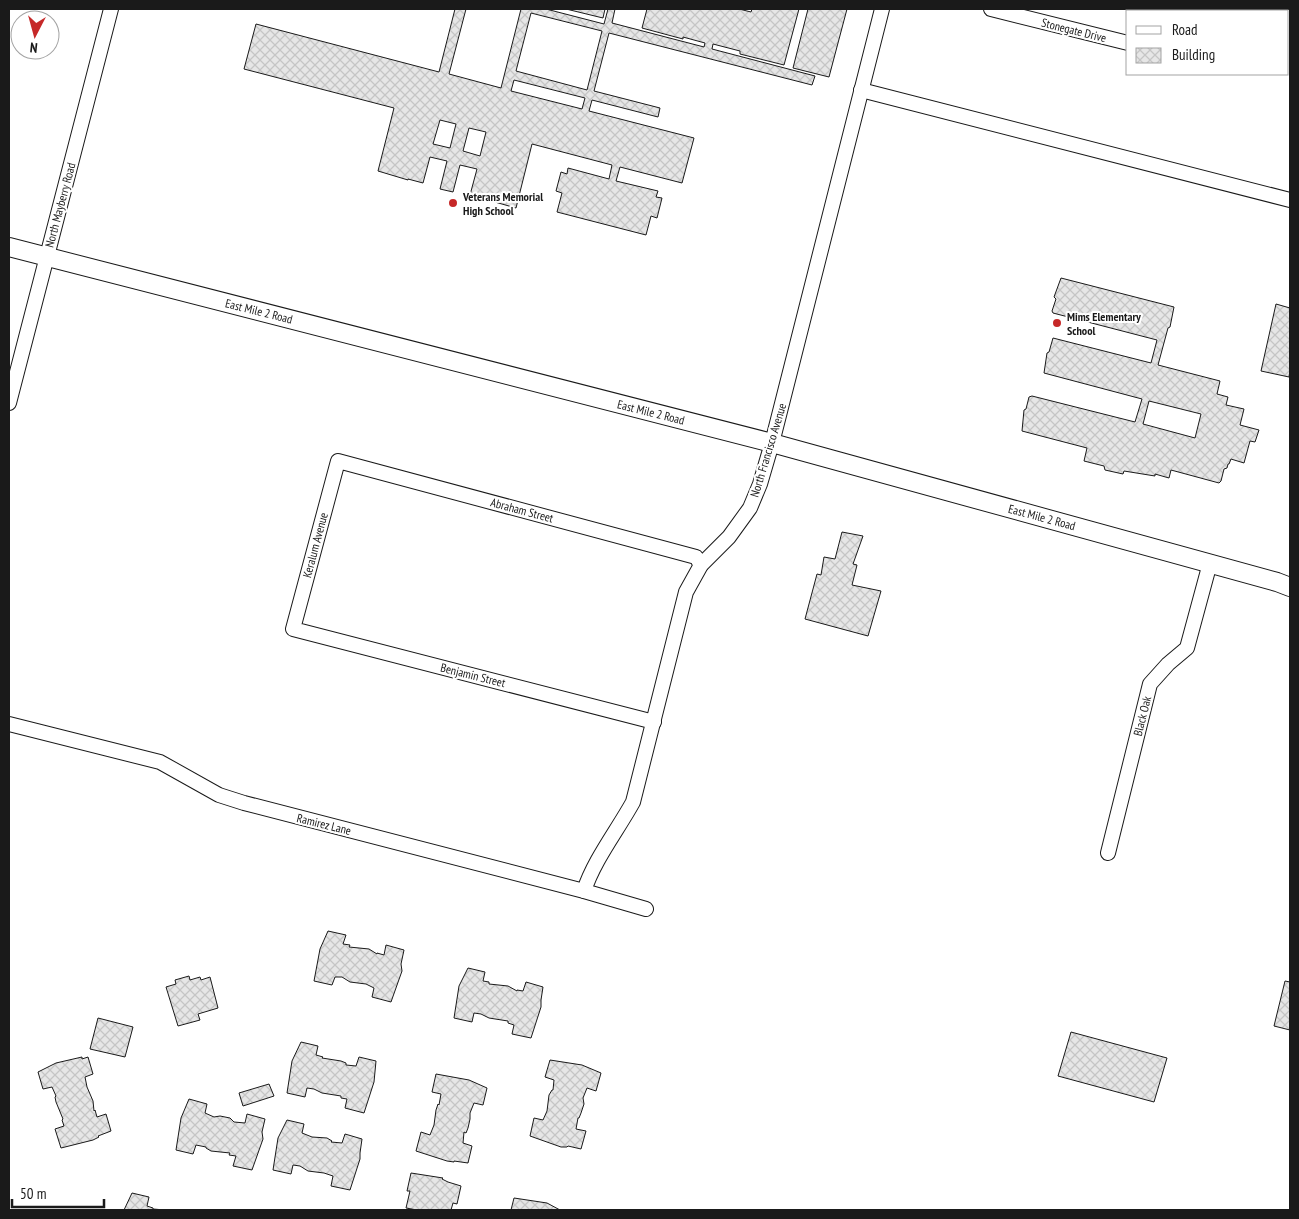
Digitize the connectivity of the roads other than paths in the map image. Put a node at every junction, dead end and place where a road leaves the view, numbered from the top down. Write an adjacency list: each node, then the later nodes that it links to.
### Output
1 (111, 9): 8 (street, North Mayberry Road)
2 (882, 9): 5 (street, North Francisco Avenue)
3 (991, 9): 4 (street, Stonegate Drive)
4 (1126, 43)
5 (861, 90): 6 (street); 10 (street, North Francisco Avenue)
6 (1290, 200)
7 (9, 247): 8 (main road, East Mile 2 Road)
8 (46, 256): 9 (street, North Mayberry Road); 10 (main road, East Mile 2 Road)
9 (9, 402)
10 (772, 443): 12 (main road, East Mile 2 Road); 13 (street, North Francisco Avenue)
11 (338, 461): 13 (street, Abraham Street); 15 (street, Keralum Avenue)
12 (1210, 563): 14 (main road, East Mile 2 Road); 18 (street, Black Oak)
13 (701, 565): 16 (street, North Francisco Avenue)
14 (1290, 587)
15 (293, 629): 16 (street, Benjamin Street)
16 (654, 722): 19 (street, North Francisco Avenue)
17 (9, 724): 19 (street, Ramirez Lane)
18 (1108, 853)
19 (584, 891): 20 (street, Ramirez Lane)
20 (646, 909)

